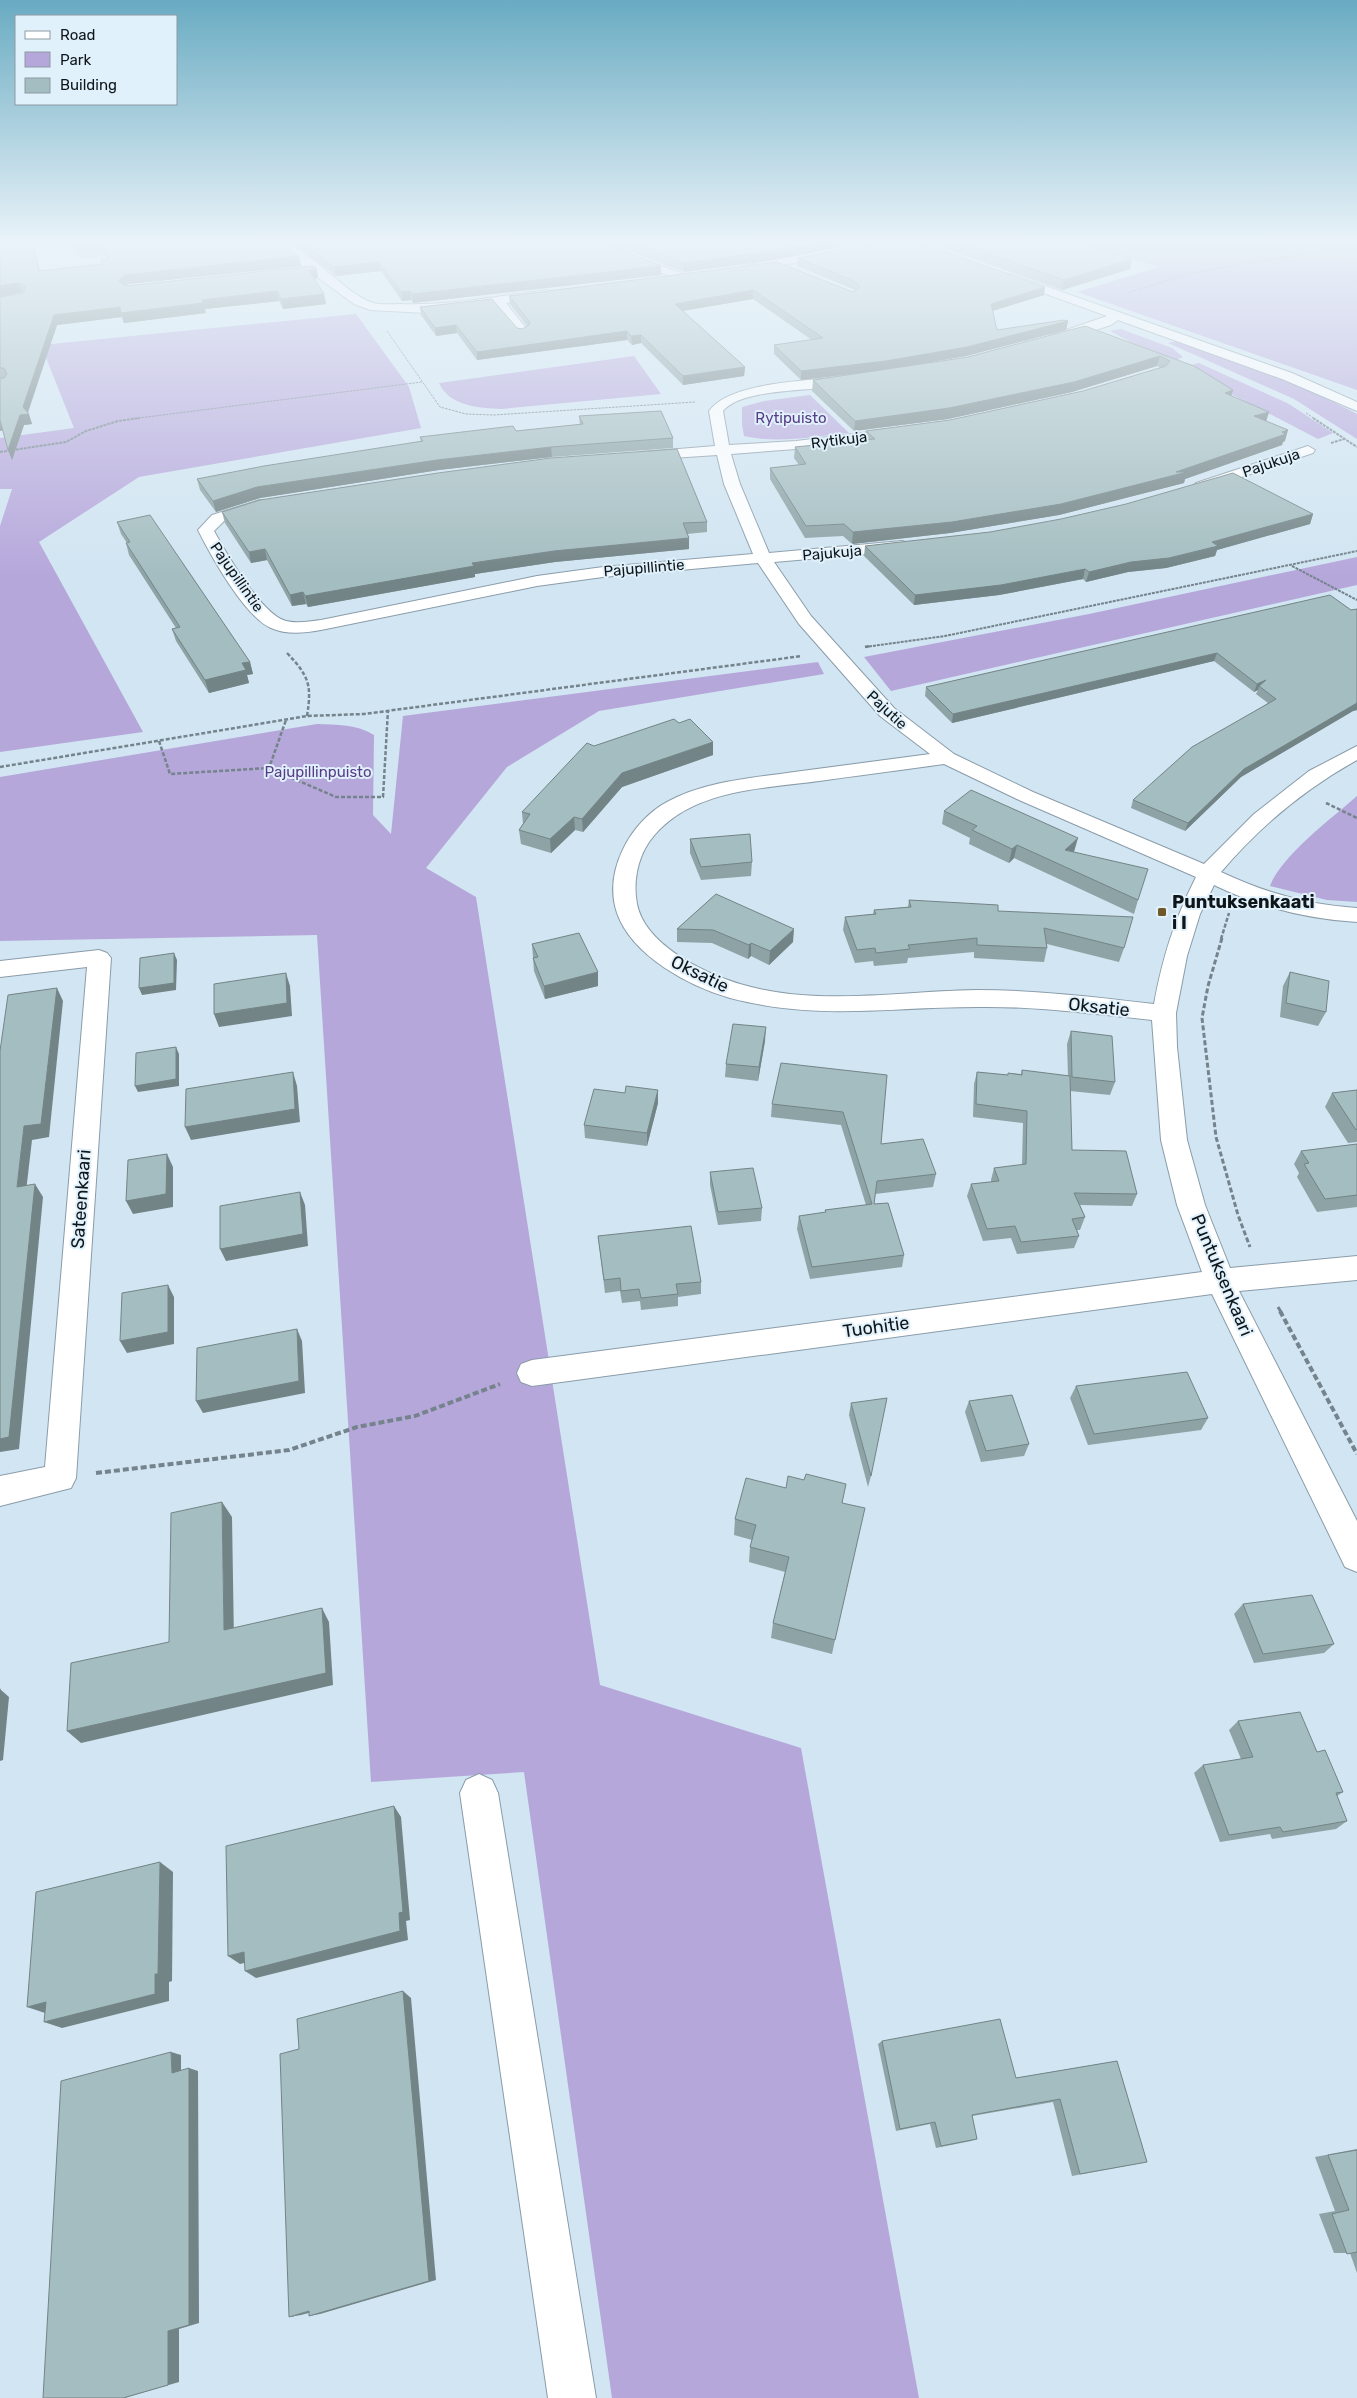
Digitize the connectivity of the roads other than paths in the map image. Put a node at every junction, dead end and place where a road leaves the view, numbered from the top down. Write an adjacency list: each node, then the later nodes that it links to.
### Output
1 (1219, 352): 4 (street)
2 (868, 379): 8 (street, Pajutie)
3 (1357, 394): 4 (street)
4 (1338, 398): 5 (street)
5 (1357, 408)
6 (920, 429): 8 (street, Rytikuja)
7 (1308, 450): 10 (street, Pajukuja)
8 (723, 452): 9 (street); 13 (street, Pajutie)
9 (624, 457)
10 (1188, 490)
11 (279, 502): 13 (street, Pajupillintie)
12 (915, 545): 13 (street, Pajukuja)
13 (762, 558): 15 (street, Pajutie)
14 (1357, 752): 16 (street, Puntuksenkaari)
15 (947, 758): 16 (street, Pajutie); 19 (street, Oksatie)
16 (1208, 874): 17 (street, Pajutie); 19 (street, Puntuksenkaari)
17 (1357, 915)
18 (0, 969): 23 (street, Sateenkaari)
19 (1164, 1014): 21 (street, Puntuksenkaari)
20 (1357, 1268): 21 (street, Tuohitie)
21 (1220, 1281): 22 (street, Tuohitie); 24 (street, Puntuksenkaari)
22 (532, 1373)
23 (0, 1491)
24 (1357, 1556)
25 (479, 1793): 26 (street)
26 (572, 2398)

